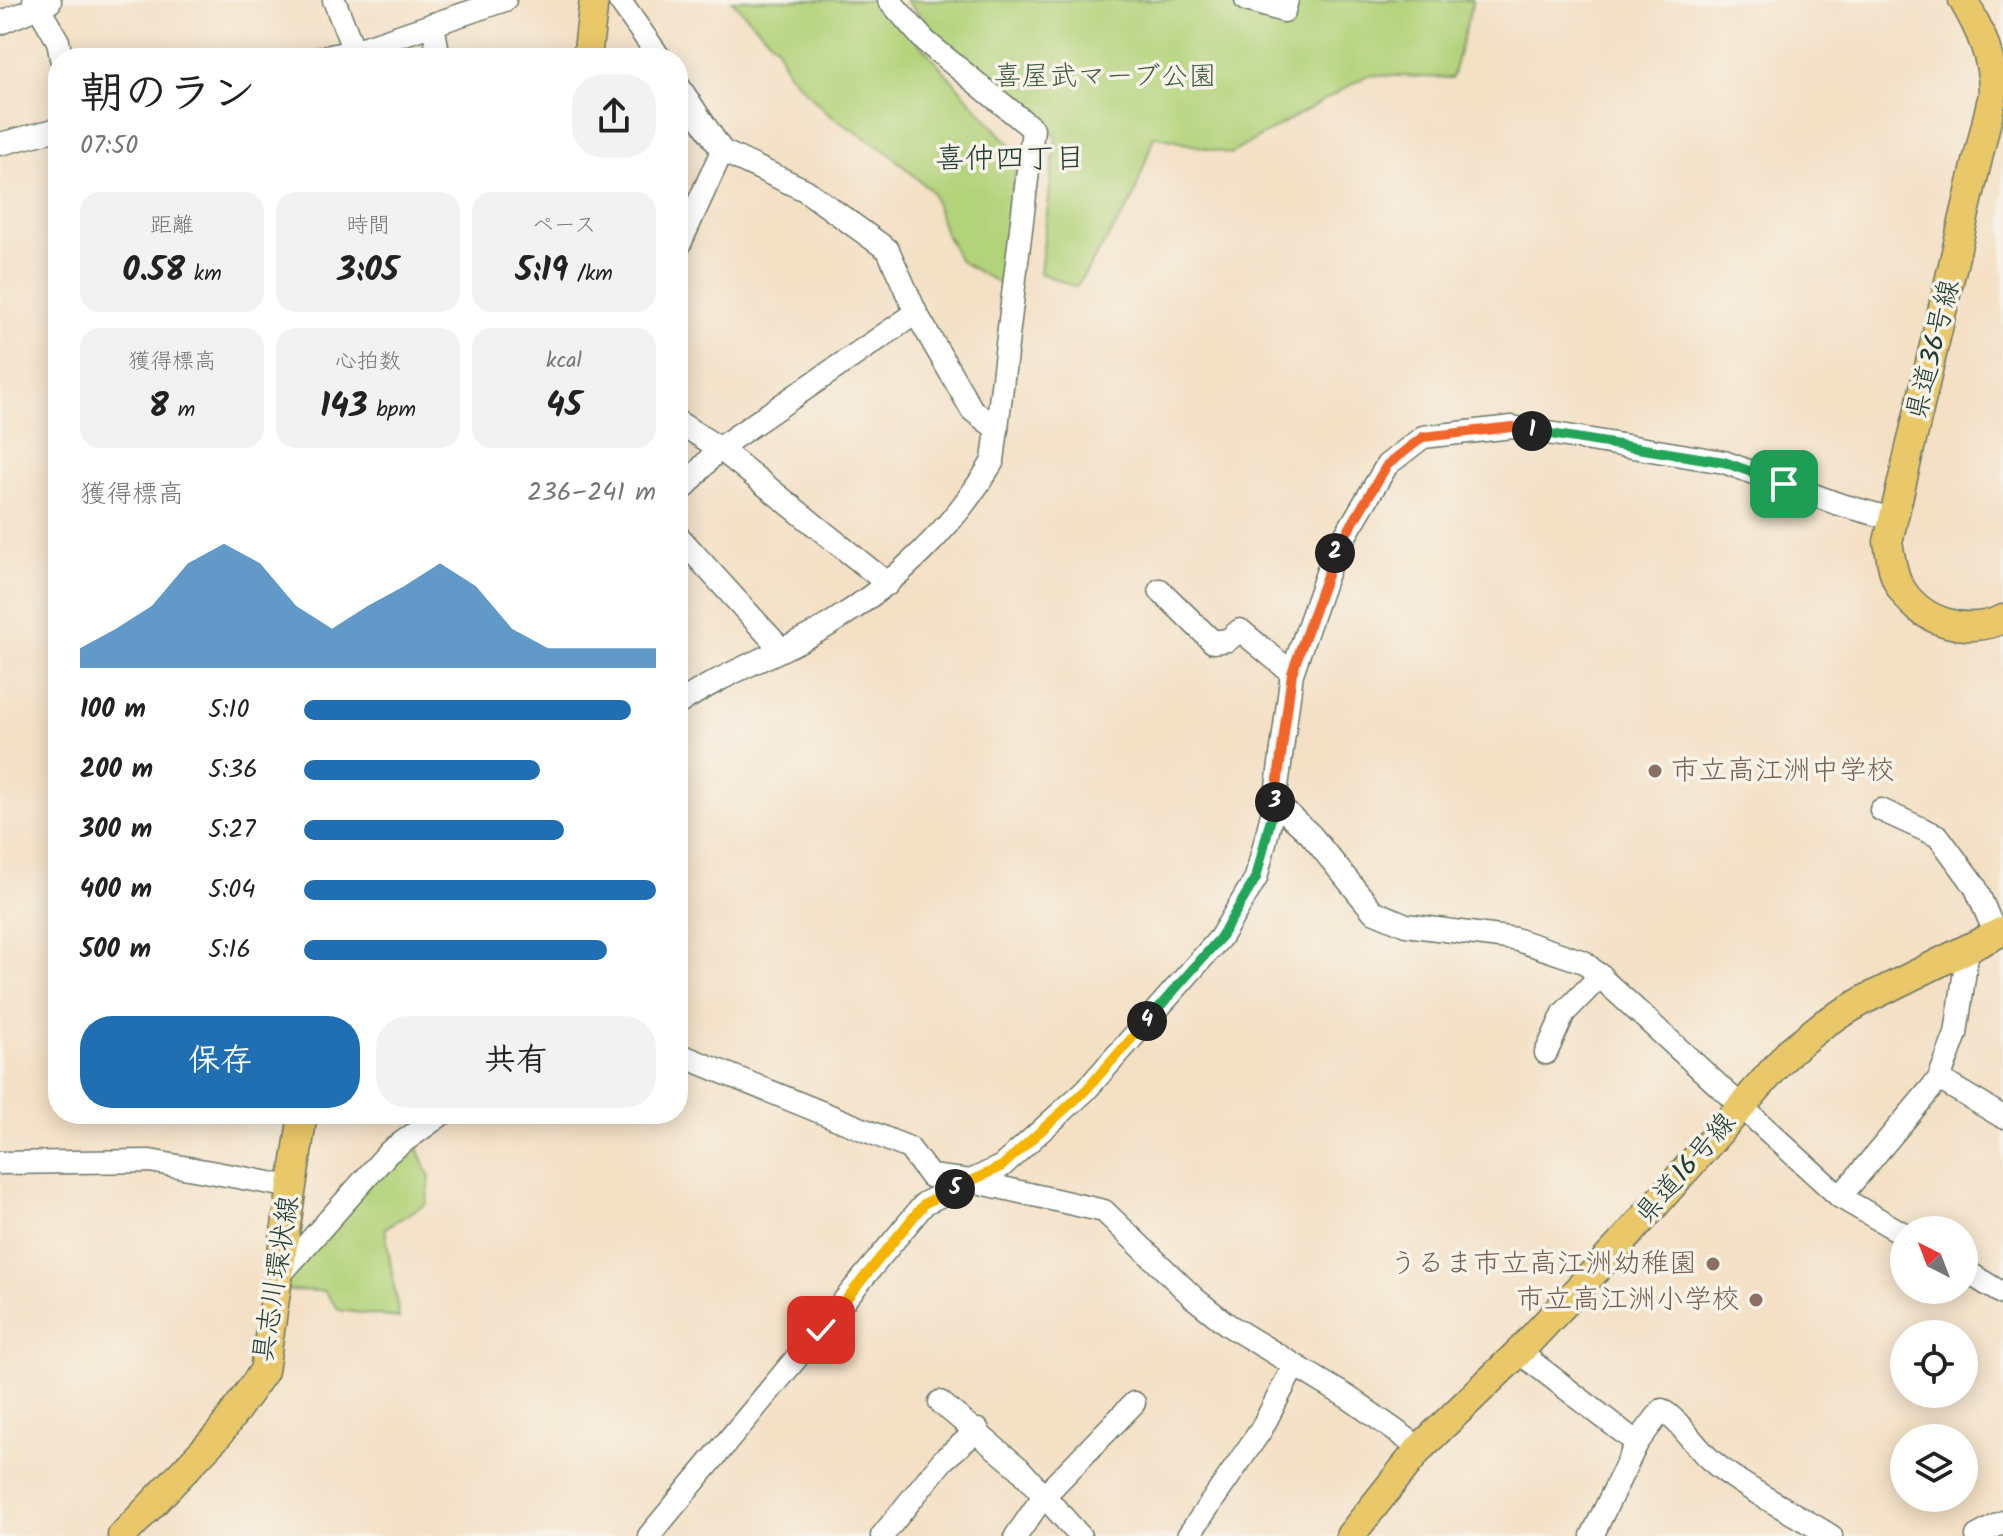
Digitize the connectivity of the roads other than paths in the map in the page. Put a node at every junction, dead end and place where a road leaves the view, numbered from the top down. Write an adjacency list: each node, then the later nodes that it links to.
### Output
1 (334, 0): 13 (street)
2 (505, 0): 11 (street)
3 (594, 0): 16 (main road)
4 (619, 0): 17 (street)
5 (889, 0): 26 (street)
6 (1246, 0): 7 (street)
7 (1287, 0)
8 (1963, 0): 19 (main road, 県道36号線)
9 (43, 3): 10 (street); 12 (street)
10 (0, 23)
11 (433, 24): 14 (street); 15 (street)
12 (59, 48)
13 (353, 48)
14 (363, 48)
15 (437, 48)
16 (588, 48)
17 (653, 48)
18 (688, 100): 22 (street)
19 (1995, 128): 29 (main road, 県道36号線)
20 (48, 132): 21 (street)
21 (0, 144)
22 (722, 151): 23 (street); 24 (street)
23 (688, 226)
24 (916, 313): 26 (street); 27 (street)
25 (688, 428): 27 (street)
26 (997, 429): 31 (street)
27 (719, 448): 28 (street); 31 (street)
28 (688, 484)
29 (1893, 519): 33 (main road, 県道36号線); 35 (street)
30 (688, 547): 34 (street)
31 (888, 584): 34 (street)
32 (1160, 590): 35 (street)
33 (2003, 619)
34 (781, 649): 36 (street)
35 (1292, 673): 37 (street)
36 (688, 697)
37 (1275, 802): 41 (street); 50 (street)
38 (1881, 810): 39 (street)
39 (1999, 933): 40 (main road, 県道16号線)
40 (1968, 949): 44 (street); 45 (main road, 県道16号線)
41 (1601, 975): 42 (street); 45 (street)
42 (1546, 1053)
43 (688, 1058): 50 (street)
44 (1939, 1079): 46 (street); 52 (street)
45 (1741, 1105): 52 (street); 57 (main road, 県道16号線)
46 (2003, 1117)
47 (301, 1124): 51 (main road, 具志川環状線)
48 (428, 1124): 54 (street)
49 (0, 1163): 51 (street)
50 (972, 1181): 58 (street); 67 (street)
51 (292, 1187): 54 (main road, 具志川環状線)
52 (1840, 1197): 53 (street)
53 (1890, 1226)
54 (278, 1277): 66 (main road, 具志川環状線)
55 (1978, 1279): 56 (street)
56 (2003, 1294)
57 (1519, 1352): 62 (street); 63 (main road, 県道16号線)
58 (1294, 1366): 63 (street); 71 (street)
59 (940, 1402): 61 (street)
60 (1134, 1403): 64 (street)
61 (978, 1430): 64 (street); 68 (street)
62 (1637, 1443): 73 (street); 74 (street)
63 (1420, 1448): 72 (main road, 県道16号線)
64 (1043, 1497): 69 (street); 70 (street)
65 (2003, 1522): 75 (street)
66 (122, 1536)
67 (649, 1536)
68 (882, 1536)
69 (1016, 1536)
70 (1080, 1536)
71 (1188, 1536)
72 (1350, 1536)
73 (1592, 1536)
74 (1831, 1536)
75 (1977, 1536)

